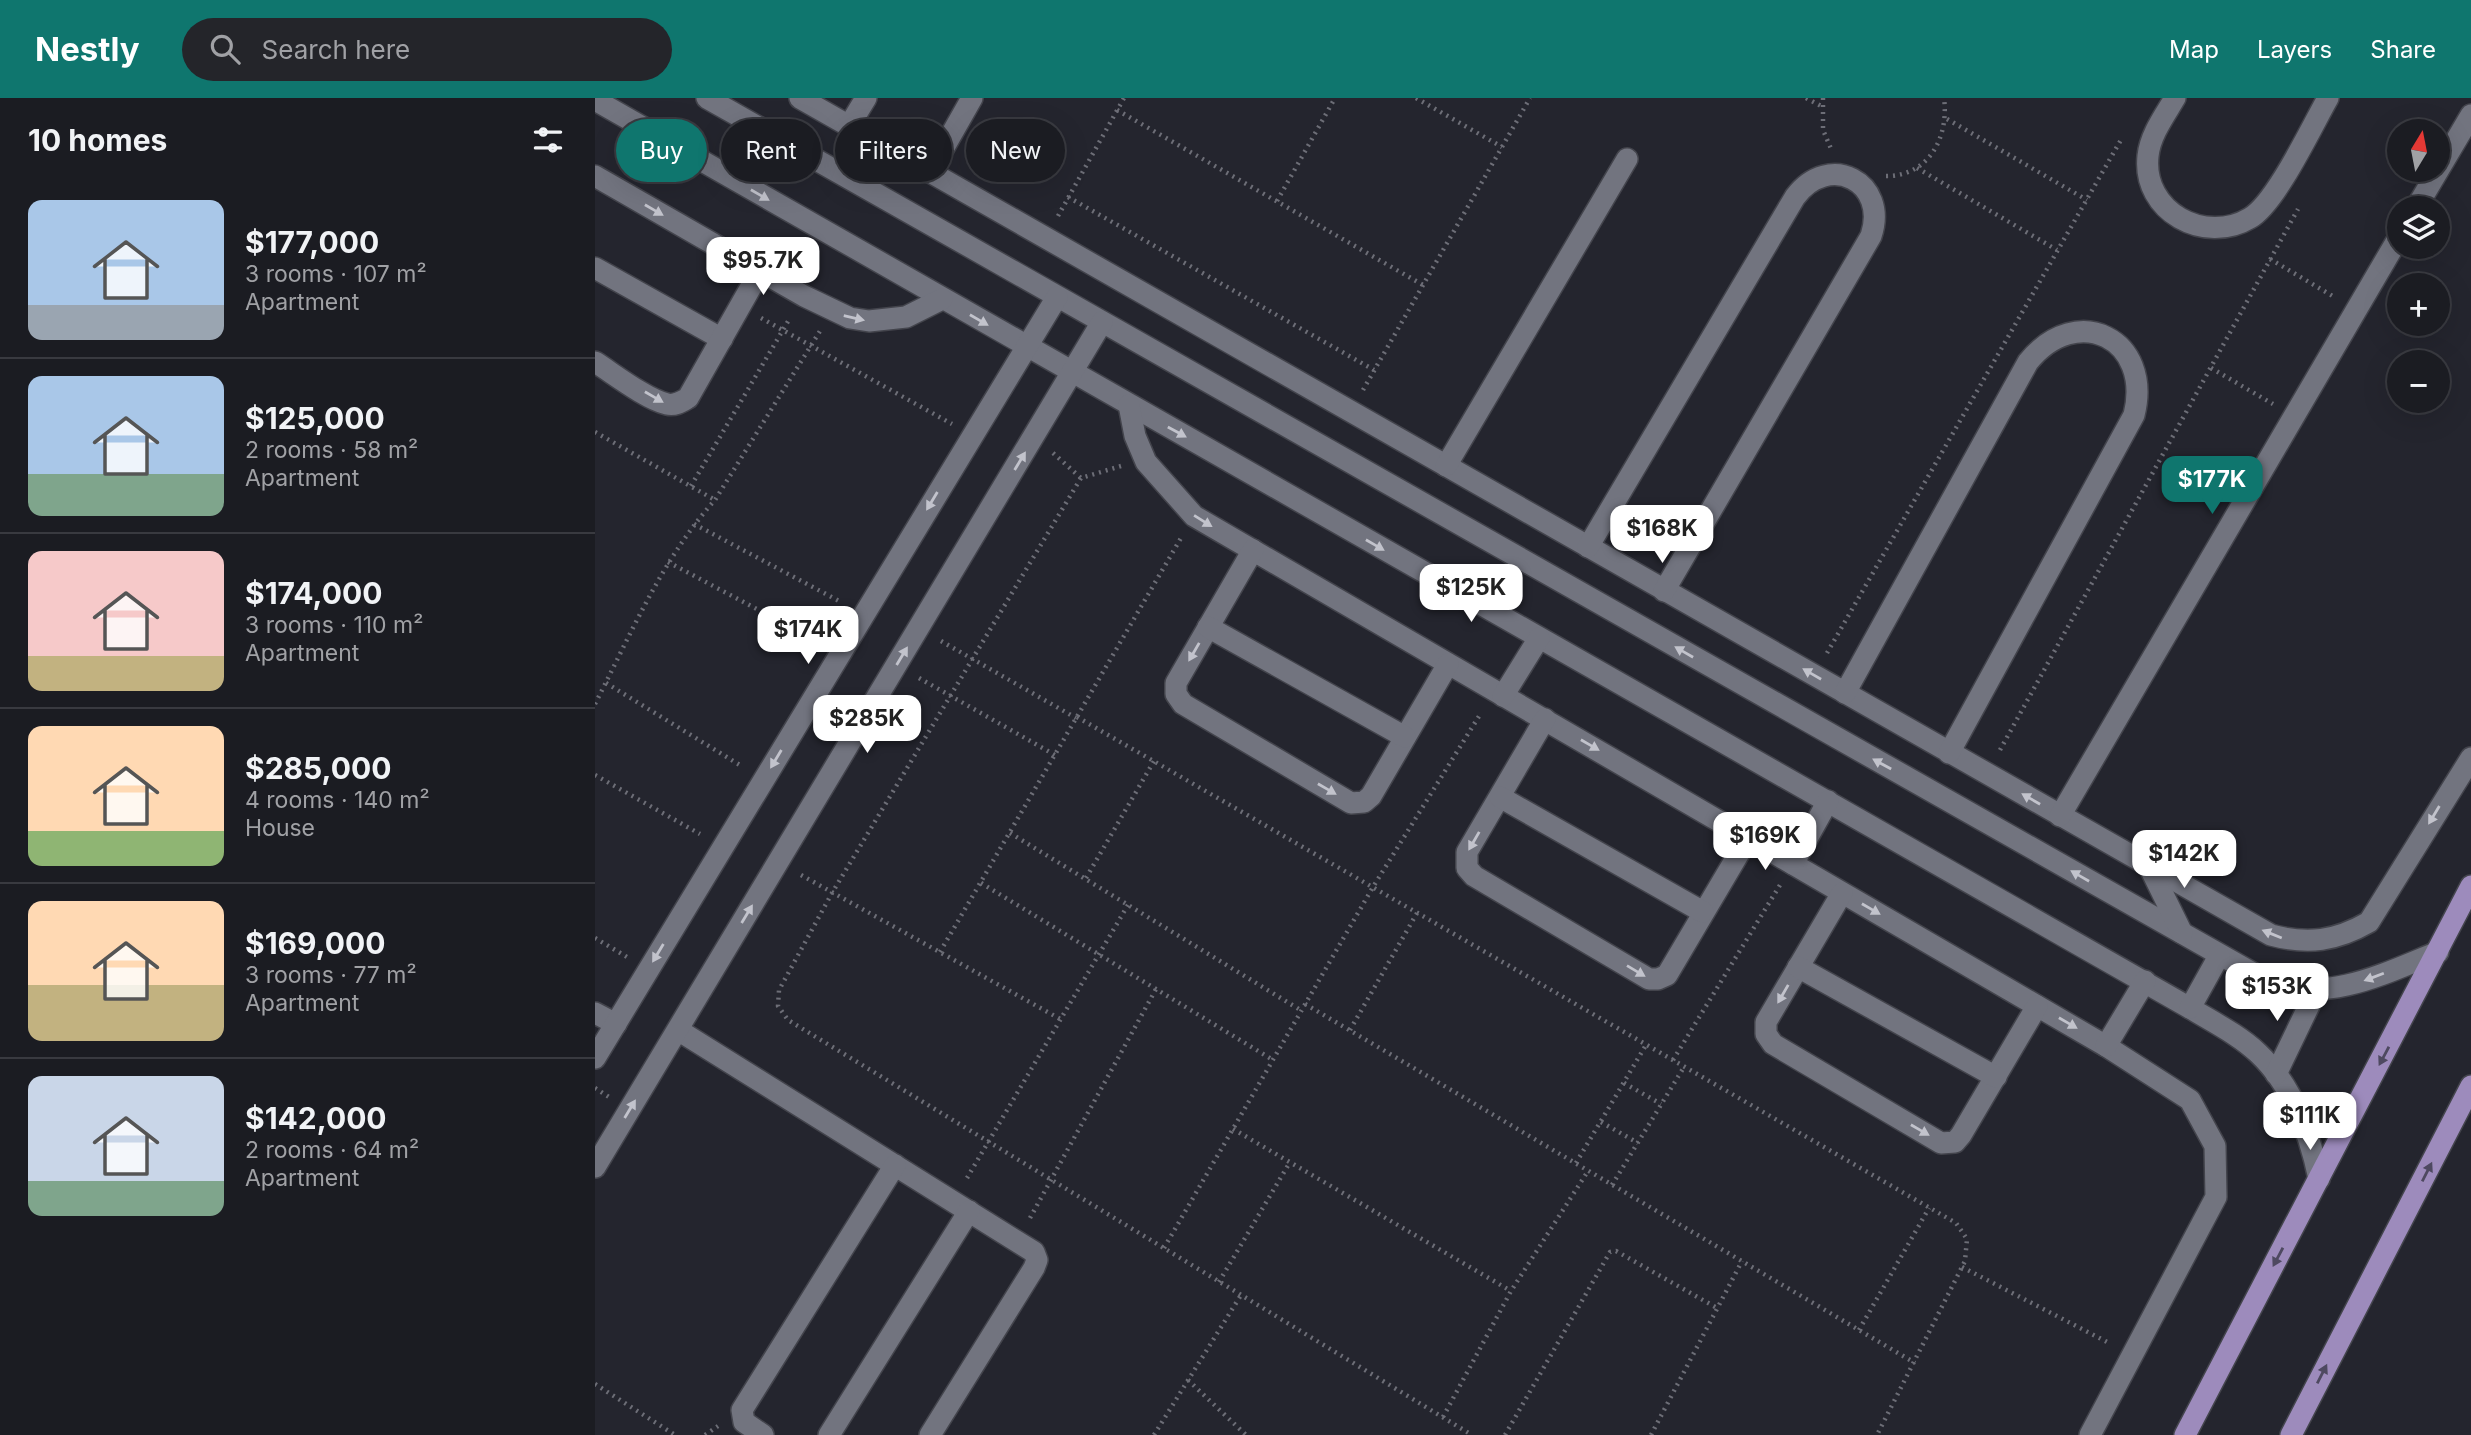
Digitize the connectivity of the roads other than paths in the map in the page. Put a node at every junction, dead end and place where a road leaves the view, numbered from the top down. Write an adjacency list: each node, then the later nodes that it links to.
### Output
1 (706, 98): 19 (street)
2 (800, 98): 9 (street)
3 (866, 98): 10 (street)
4 (972, 98): 11 (street)
5 (2175, 98): 6 (street)
6 (2328, 98)
7 (595, 100): 20 (street, one-way to 20)
8 (2471, 115): 15 (street)
9 (837, 119)
10 (853, 119)
11 (952, 133)
12 (1627, 159): 27 (street)
13 (595, 176): 18 (street, one-way to 18)
14 (948, 182): 27 (street)
15 (2423, 196)
16 (2387, 258): 42 (street)
17 (595, 268): 22 (street)
18 (760, 271): 20 (street, one-way to 20); 22 (street)
19 (1057, 297): 21 (street); 23 (street)
20 (942, 299): 23 (street, one-way to 23)
21 (1102, 322): 25 (street); 49 (street, one-way to 21)
22 (722, 339): 24 (street, one-way to 22)
23 (1026, 347): 25 (street); 58 (street, one-way to 58)
24 (595, 362)
25 (1073, 373): 26 (street); 59 (street, one-way to 25)
26 (1129, 405): 29 (street, one-way to 29); 32 (street, one-way to 32)
27 (1446, 466): 28 (street)
28 (1588, 547): 30 (street); 30 (street)
29 (1253, 550): 31 (street); 33 (street)
30 (1664, 590): 35 (street, one-way to 30)
31 (1208, 627): 37 (street); 37 (street, one-way to 37)
32 (1539, 638): 34 (street); 41 (street)
33 (1448, 664): 34 (street); 37 (street)
34 (1499, 693): 36 (street)
35 (1845, 693): 38 (street); 38 (street)
36 (1545, 719): 40 (street); 43 (street, one-way to 43)
37 (1405, 737)
38 (1949, 753): 42 (street, one-way to 38)
39 (2471, 758): 45 (street, one-way to 45)
40 (1500, 797): 48 (street); 48 (street, one-way to 48)
41 (1828, 801): 44 (street); 53 (street)
42 (2060, 816): 45 (street)
43 (1748, 838): 44 (street); 48 (street)
44 (1793, 864): 47 (street)
45 (2149, 866): 49 (street)
46 (2471, 886): 50 (main road)
47 (1842, 892): 52 (street); 55 (street, one-way to 55)
48 (1703, 912)
49 (2182, 933): 51 (street)
50 (2438, 953): 54 (street, one-way to 54); 67 (main road, one-way to 67)
51 (2219, 956): 54 (street); 56 (street)
52 (1798, 967): 63 (street); 63 (street, one-way to 63)
53 (2145, 981): 56 (street); 60 (street)
54 (2316, 991): 62 (street)
55 (2037, 1006): 60 (street, one-way to 60); 63 (street)
56 (2190, 1008): 62 (street)
57 (595, 1013): 58 (street)
58 (615, 1024): 61 (street)
59 (678, 1030): 65 (street); 66 (street, one-way to 59)
60 (2106, 1046): 72 (street)
61 (595, 1058)
62 (2276, 1074): 67 (street)
63 (1996, 1077)
64 (2471, 1086): 74 (main road, one-way to 64)
65 (895, 1165): 68 (street); 69 (street)
66 (595, 1167)
67 (2319, 1179): 73 (main road, one-way to 73)
68 (961, 1206): 70 (street); 71 (street)
69 (764, 1435)
70 (829, 1435)
71 (930, 1435)
72 (2090, 1435)
73 (2185, 1435)
74 (2291, 1435)

